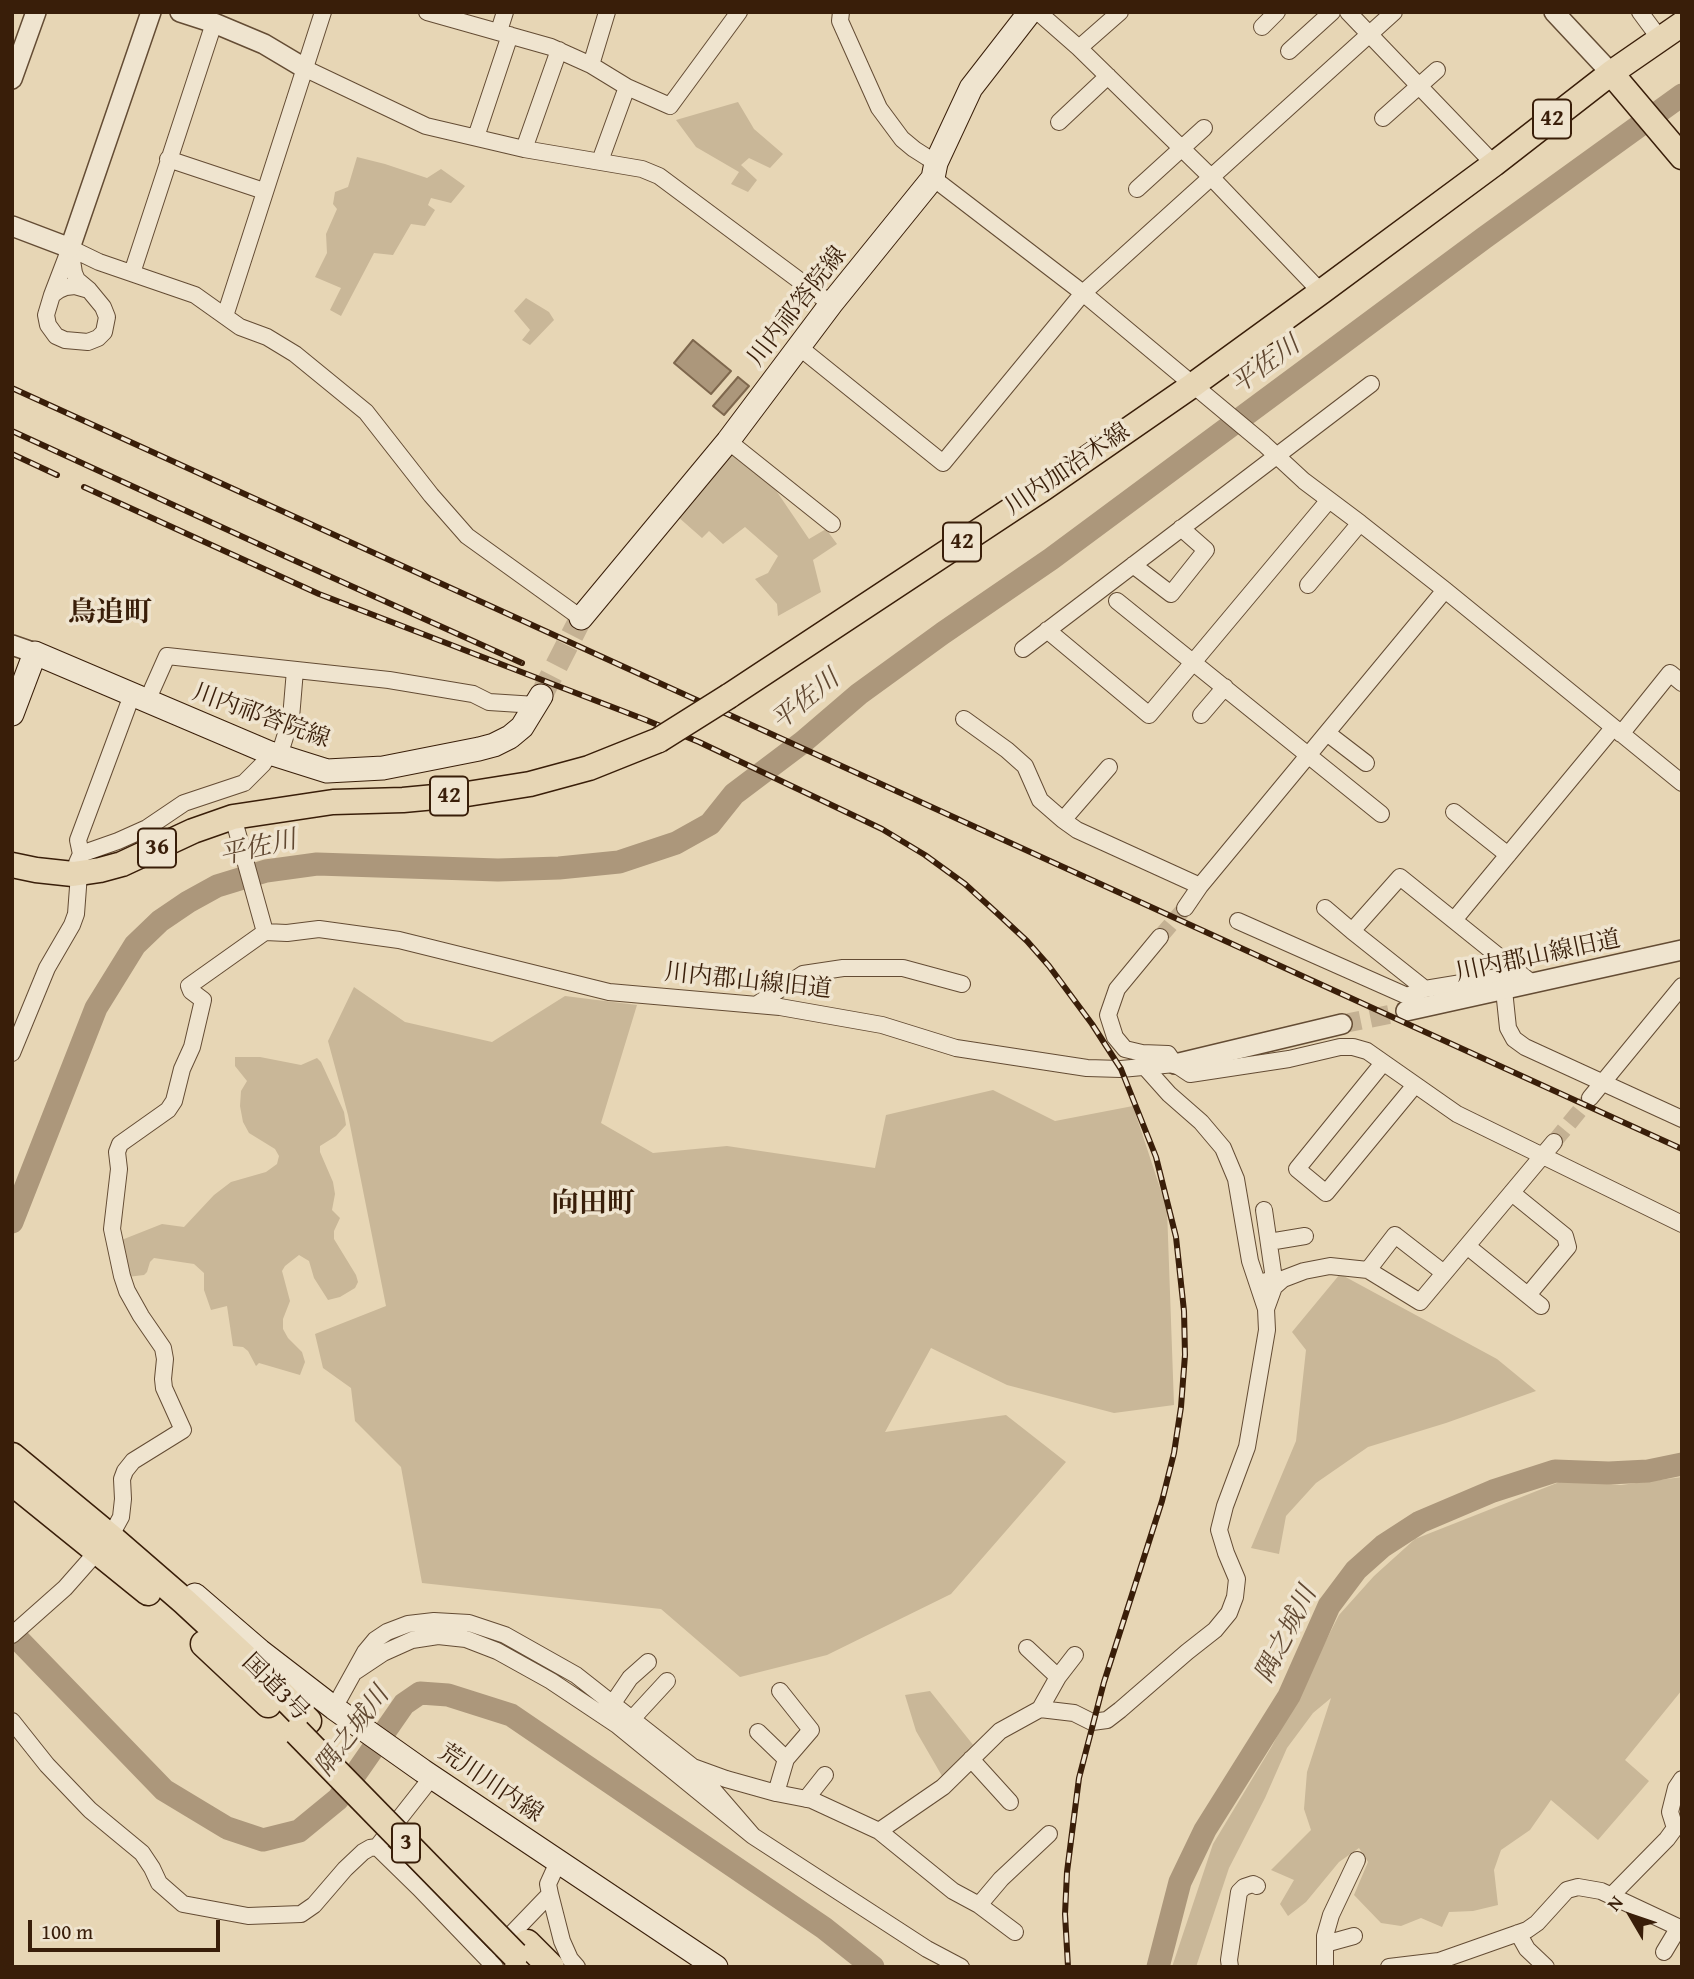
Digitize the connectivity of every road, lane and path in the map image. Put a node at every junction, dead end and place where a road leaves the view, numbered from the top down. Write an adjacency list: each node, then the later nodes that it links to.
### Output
1 (36, 12): 28 (street)
2 (151, 12): 52 (street)
3 (180, 12): 19 (street)
4 (323, 12): 30 (street)
5 (427, 12): 22 (street)
6 (505, 12): 22 (street)
7 (607, 12): 29 (street)
8 (739, 12): 36 (street)
9 (841, 12): 47 (street)
10 (1030, 12): 47 (main road, 川内祁答院線)
11 (1038, 12): 25 (street)
12 (1121, 12): 25 (street)
13 (1277, 12): 21 (street)
14 (1332, 12): 27 (street)
15 (1348, 12): 23 (street)
16 (1394, 12): 23 (street)
17 (1555, 12): 34 (street)
18 (1640, 12): 24 (street)
19 (214, 23): 30 (street); 44 (street)
20 (1682, 24): 24 (main road, 川内加治木線 / 42)
21 (1262, 27)
22 (505, 33): 26 (street); 40 (street)
23 (1369, 35): 35 (street); 48 (street)
24 (1660, 39): 34 (main road, 川内加治木線 / 42)
25 (1079, 48): 32 (street)
26 (559, 50): 29 (street); 42 (street)
27 (1289, 51)
28 (16, 57): 33 (street)
29 (591, 65): 36 (street)
30 (306, 69): 40 (street); 50 (street)
31 (1437, 70): 35 (street)
32 (1108, 76): 38 (street); 41 (street)
33 (12, 79)
34 (1618, 82): 43 (main road); 46 (main road, 川内加治木線 / 42)
35 (1419, 85): 37 (street); 46 (street)
36 (626, 88): 45 (street)
37 (1383, 118)
38 (1059, 122)
39 (1204, 128): 41 (street)
40 (476, 137): 42 (street)
41 (1182, 148): 48 (street); 49 (street)
42 (524, 149): 45 (street)
43 (1676, 151)
44 (168, 159): 50 (street); 53 (street)
45 (600, 161): 58 (street)
46 (1494, 164): 55 (main road, 川内加治木線 / 42)
47 (934, 171): 56 (street); 58 (main road, 川内祁答院線)
48 (1211, 177): 55 (street); 56 (street)
49 (1137, 189)
50 (264, 191): 59 (street)
51 (12, 226): 52 (street)
52 (70, 248): 53 (street); 54 (street); 57 (street)
53 (132, 273): 59 (street)
54 (89, 290): 57 (street); 57 (street)
55 (1321, 292): 62 (main road, 川内加治木線 / 42)
56 (1083, 293): 60 (street); 62 (street)
57 (52, 295)
58 (831, 304): 60 (main road, 川内祁答院線)
59 (225, 316): 73 (street)
60 (799, 347): 63 (main road, 川内祁答院線)
61 (1371, 384): 64 (street)
62 (1201, 392): 64 (street); 96 (main road, 川内加治木線 / 42, bridge)
63 (728, 441): 67 (street); 73 (main road, 川内祁答院線)
64 (1277, 456): 65 (street); 68 (street)
65 (1329, 500): 66 (street); 78 (street)
66 (1360, 523): 70 (street); 71 (street)
67 (832, 524)
68 (1181, 528): 69 (street); 69 (street)
69 (1133, 565): 74 (street)
70 (1308, 585)
71 (1445, 590): 87 (street); 88 (street)
72 (1117, 601): 78 (street)
73 (581, 618)
74 (1047, 630): 76 (street); 78 (street)
75 (12, 645): 77 (street)
76 (1023, 649)
77 (35, 653): 82 (main road, 川内祁答院線); 84 (main road)
78 (1194, 662): 81 (street)
79 (295, 670): 82 (street); 83 (street); 89 (street)
80 (1682, 683): 87 (street)
81 (1225, 687): 85 (street); 90 (street)
82 (139, 698): 89 (main road, 川内祁答院線); 100 (street)
83 (538, 700): 89 (main road, 川内祁答院線)
84 (12, 714)
85 (1201, 715)
86 (964, 719): 97 (street)
87 (1617, 731): 93 (street); 98 (street)
88 (1327, 733): 90 (street); 91 (street)
89 (274, 755): 100 (street)
90 (1309, 755): 95 (street); 101 (street)
91 (1366, 763)
92 (1109, 767): 97 (street)
93 (1682, 783)
94 (1454, 812): 98 (street)
95 (1381, 814)
96 (233, 817): 100 (main road, 36); 107 (street)
97 (1063, 820): 101 (street)
98 (1508, 855): 104 (street)
99 (12, 864): 100 (main road, 36)
100 (78, 867): 118 (street)
101 (1200, 886): 102 (street)
102 (1185, 908)
103 (1325, 908): 106 (street)
104 (1454, 920): 106 (street); 110 (street)
105 (1238, 921): 114 (street)
106 (1352, 931): 114 (street)
107 (265, 932): 115 (street, 川内郡山線旧道); 141 (street)
108 (1160, 937): 120 (street)
109 (1682, 950): 110 (street, 川内郡山線旧道)
110 (1527, 978): 111 (street, 川内郡山線旧道)
111 (1502, 983): 114 (street); 116 (street, 川内郡山線旧道); 122 (street)
112 (962, 984): 115 (street)
113 (1682, 986): 122 (street)
114 (1425, 989)
115 (756, 1005): 121 (street, 川内郡山線旧道)
116 (1406, 1011)
117 (1342, 1024): 120 (street, 川内郡山線旧道)
118 (12, 1053)
119 (1383, 1063): 120 (street); 123 (street); 123 (street)
120 (1175, 1064): 121 (street, 川内郡山線旧道)
121 (1144, 1066): 137 (street)
122 (1603, 1082): 124 (street); 125 (street)
123 (1415, 1085): 127 (street)
124 (1590, 1098)
125 (1682, 1119)
126 (1553, 1142): 127 (street)
127 (1542, 1155): 128 (street); 130 (street)
128 (1511, 1193): 133 (street); 133 (street)
129 (1264, 1210): 132 (street)
130 (1682, 1224)
131 (1305, 1236): 132 (street)
132 (1269, 1242): 136 (street)
133 (1467, 1246): 135 (street)
134 (1368, 1270): 135 (street); 135 (street); 136 (street)
135 (1444, 1273)
136 (1274, 1283): 137 (street); 138 (street)
137 (1256, 1284): 138 (street)
138 (1266, 1309): 153 (street)
139 (12, 1456): 141 (highway, 国道3号 / 3)
140 (12, 1482): 141 (highway, 国道3号 / 3)
141 (104, 1544): 142 (street); 146 (main road, 荒川川内線); 147 (highway, 国道3号 / 3)
142 (12, 1635)
143 (1027, 1648): 149 (street)
144 (1075, 1655): 149 (street)
145 (648, 1662): 152 (street)
146 (282, 1666): 147 (main road); 154 (main road, 荒川川内線)
147 (243, 1668): 185 (highway, 国道3号 / 3)
148 (351, 1675): 152 (street); 154 (street); 171 (street)
149 (1058, 1676): 153 (street)
150 (667, 1681): 155 (street)
151 (780, 1691): 158 (street)
152 (612, 1703): 155 (street)
153 (1040, 1709): 159 (street)
154 (339, 1711): 161 (main road, 荒川川内線)
155 (632, 1719): 160 (street)
156 (12, 1721): 172 (street)
157 (758, 1732): 158 (street)
158 (786, 1759): 165 (street)
159 (971, 1759): 167 (street); 169 (street)
160 (693, 1767): 164 (street); 168 (street)
161 (427, 1774): 172 (street); 174 (main road, 荒川川内線)
162 (825, 1775): 166 (street)
163 (1682, 1779): 177 (street)
164 (747, 1785): 165 (street); 168 (street)
165 (776, 1793): 166 (street)
166 (806, 1799): 169 (street)
167 (1010, 1802)
168 (728, 1807): 171 (street)
169 (880, 1831): 178 (street)
170 (1049, 1834): 178 (street)
171 (753, 1836): 189 (street)
172 (377, 1847): 185 (street)
173 (1357, 1860): 183 (street)
174 (558, 1862): 176 (street); 188 (main road, 荒川川内線)
175 (1257, 1886): 190 (street)
176 (550, 1894): 185 (street); 187 (street)
177 (1611, 1896): 179 (street); 181 (street)
178 (979, 1905): 180 (street)
179 (1681, 1928): 184 (street)
180 (1015, 1932)
181 (1518, 1933): 192 (street); 193 (street)
182 (1354, 1936): 183 (street)
183 (1325, 1944): 191 (street)
184 (1664, 1952)
185 (510, 1958): 186 (highway, 国道3号 / 3)
186 (551, 1967)
187 (577, 1967)
188 (716, 1967)
189 (961, 1967)
190 (1230, 1967)
191 (1325, 1967)
192 (1389, 1967)
193 (1546, 1967)

